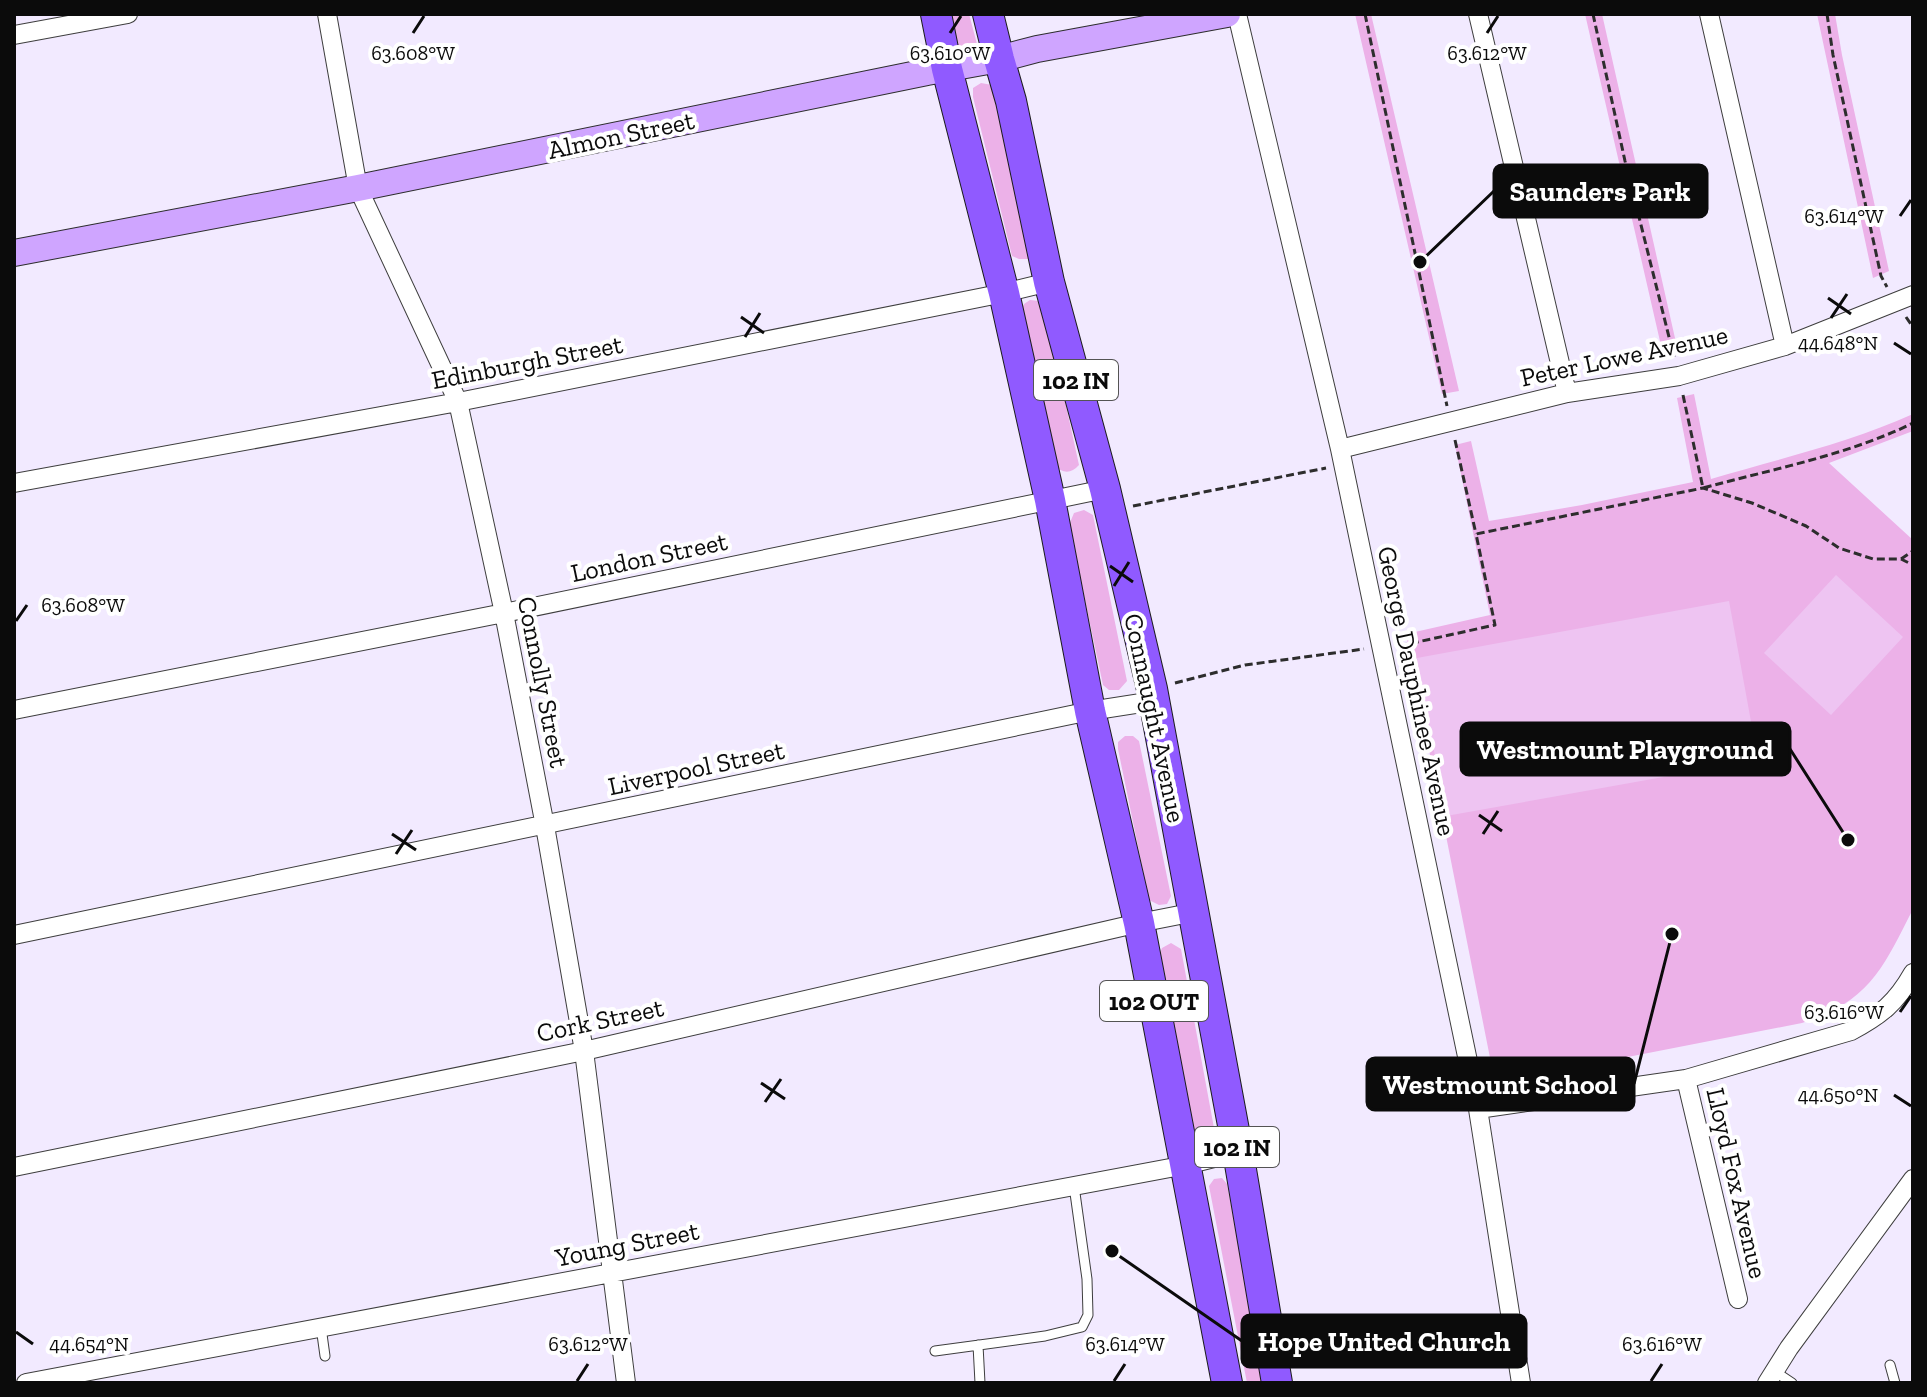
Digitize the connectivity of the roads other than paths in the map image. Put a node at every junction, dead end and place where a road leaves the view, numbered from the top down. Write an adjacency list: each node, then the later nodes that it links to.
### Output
1 (128, 14): 9 (street)
2 (327, 14): 12 (street, Connolly Street)
3 (936, 14): 11 (main road, 102 OUT)
4 (988, 14): 10 (main road, Connaught Avenue / 102 IN)
5 (1227, 14): 10 (street, Almon Street)
6 (1237, 14): 20 (street, George Dauphinee Avenue)
7 (1478, 14): 18 (street)
8 (1709, 14): 17 (street)
9 (14, 35)
10 (999, 59): 11 (street, Almon Street); 14 (main road, Connaught Avenue / 102 IN)
11 (947, 69): 12 (street, Almon Street); 15 (main road, 102 OUT)
12 (358, 188): 13 (street, Almon Street); 19 (street, Connolly Street)
13 (14, 253)
14 (1049, 282): 15 (street, Edinburgh Street); 22 (main road, Connaught Avenue / 102 IN)
15 (1004, 293): 19 (street, Edinburgh Street); 23 (main road, 102 OUT)
16 (1913, 295): 17 (street, Peter Lowe Avenue)
17 (1785, 346): 18 (street, Peter Lowe Avenue)
18 (1567, 393): 20 (street, Peter Lowe Avenue)
19 (458, 402): 21 (street, Edinburgh Street); 24 (street, Connolly Street)
20 (1342, 457): 35 (street, George Dauphinee Avenue)
21 (14, 483)
22 (1108, 499): 23 (street, London Street); 25 (main road, Connaught Avenue / 102 IN)
23 (1050, 500): 24 (street, London Street); 27 (main road, 102 OUT)
24 (504, 613): 26 (street, London Street); 28 (street, Connolly Street)
25 (1160, 693): 27 (street, Liverpool Street); 29 (main road, Connaught Avenue / 102 IN)
26 (14, 710)
27 (1090, 711): 28 (street, Liverpool Street); 30 (main road, 102 OUT)
28 (545, 826): 31 (street, Liverpool Street); 33 (street, Connolly Street)
29 (1195, 912): 30 (street, Cork Street); 36 (main road, Connaught Avenue / 102 IN)
30 (1139, 923): 33 (street, Cork Street); 37 (main road, 102 OUT)
31 (14, 935)
32 (1913, 973): 34 (street)
33 (584, 1051): 38 (street, Cork Street); 41 (street, Connolly Street)
34 (1686, 1079): 35 (street); 42 (street, Lloyd Fox Avenue)
35 (1478, 1109): 54 (street, George Dauphinee Avenue)
36 (1238, 1152): 37 (street, Young Street); 53 (main road, Connaught Avenue / 102 IN)
37 (1186, 1165): 40 (street, Young Street); 52 (main road, 102 OUT)
38 (14, 1167)
39 (1913, 1179): 48 (street)
40 (1074, 1186): 41 (street, Young Street); 44 (lane)
41 (611, 1274): 43 (street, Young Street); 50 (street, Connolly Street)
42 (1738, 1299)
43 (321, 1327): 46 (lane); 49 (street, Young Street)
44 (978, 1345): 45 (lane); 51 (lane)
45 (935, 1351)
46 (325, 1356)
47 (1890, 1365): 56 (lane)
48 (1770, 1377): 55 (lane)
49 (26, 1383)
50 (626, 1383)
51 (980, 1383)
52 (1227, 1383)
53 (1277, 1383)
54 (1521, 1383)
55 (1792, 1383)
56 (1895, 1383)

